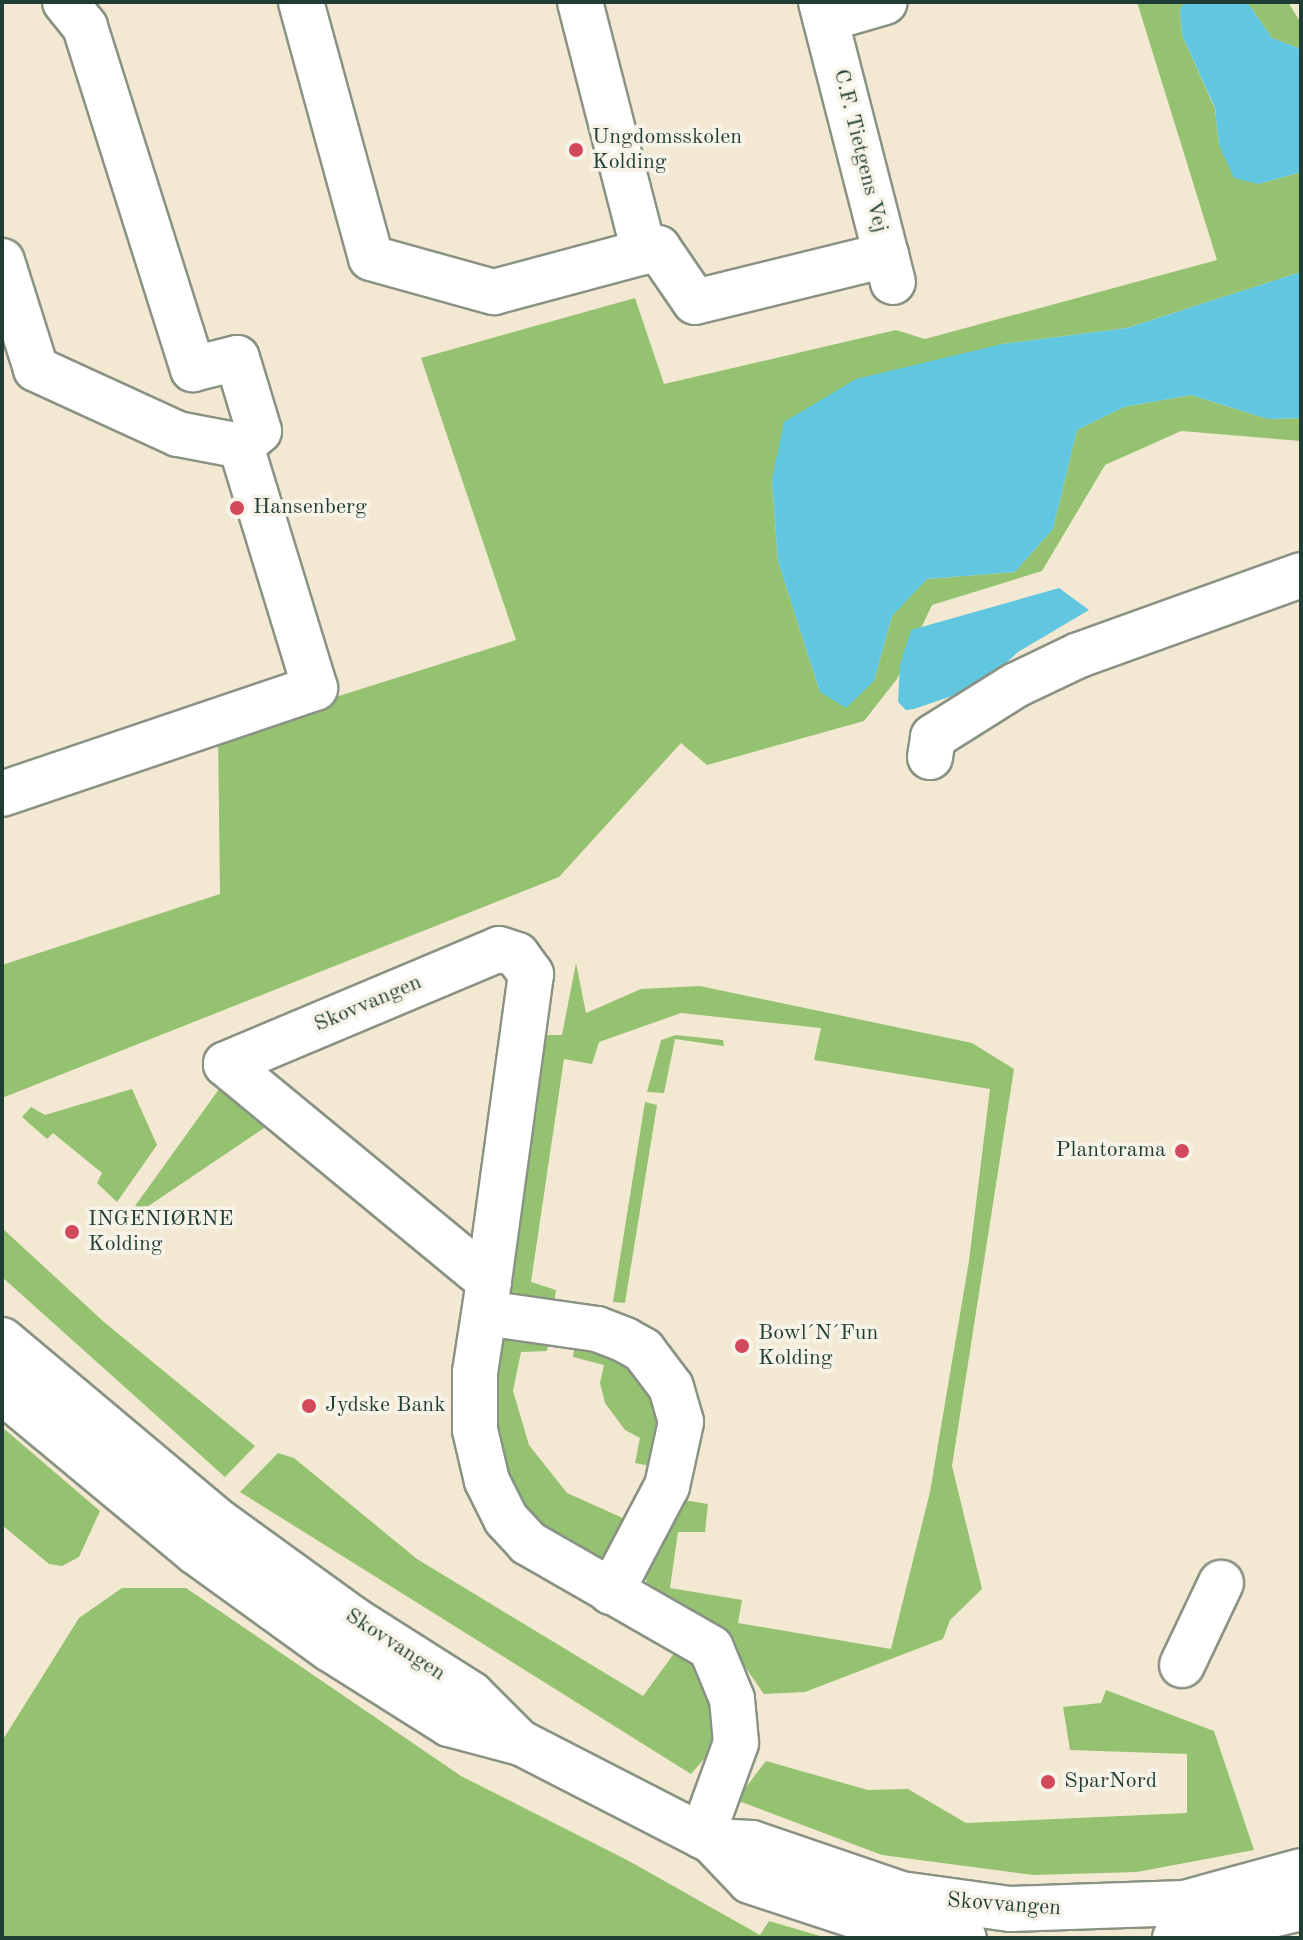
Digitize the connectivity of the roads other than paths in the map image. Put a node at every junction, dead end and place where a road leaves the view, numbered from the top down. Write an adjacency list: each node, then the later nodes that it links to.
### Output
1 (65, 2): 7 (street)
2 (301, 2): 5 (street)
3 (580, 2): 5 (street)
4 (852, 7): 5 (street, C.F. Tietgens Vej)
5 (644, 252)
6 (2, 261): 7 (street)
7 (241, 446): 10 (street)
8 (1301, 575): 9 (street)
9 (930, 757)
10 (2, 794)
11 (487, 1297): 11 (street, Skovvangen); 15 (street, Skovvangen); 15 (street)
12 (2, 1340): 17 (street, Skovvangen)
13 (2, 1391): 17 (street, Skovvangen)
14 (1221, 1583): 16 (street)
15 (611, 1592): 18 (street, Skovvangen)
16 (1182, 1665)
17 (521, 1743): 18 (street, Skovvangen)
18 (707, 1839): 19 (street, Skovvangen); 21 (street, Skovvangen)
19 (1301, 1871)
20 (1301, 1908): 22 (street)
21 (964, 1938)
22 (1175, 1938)

